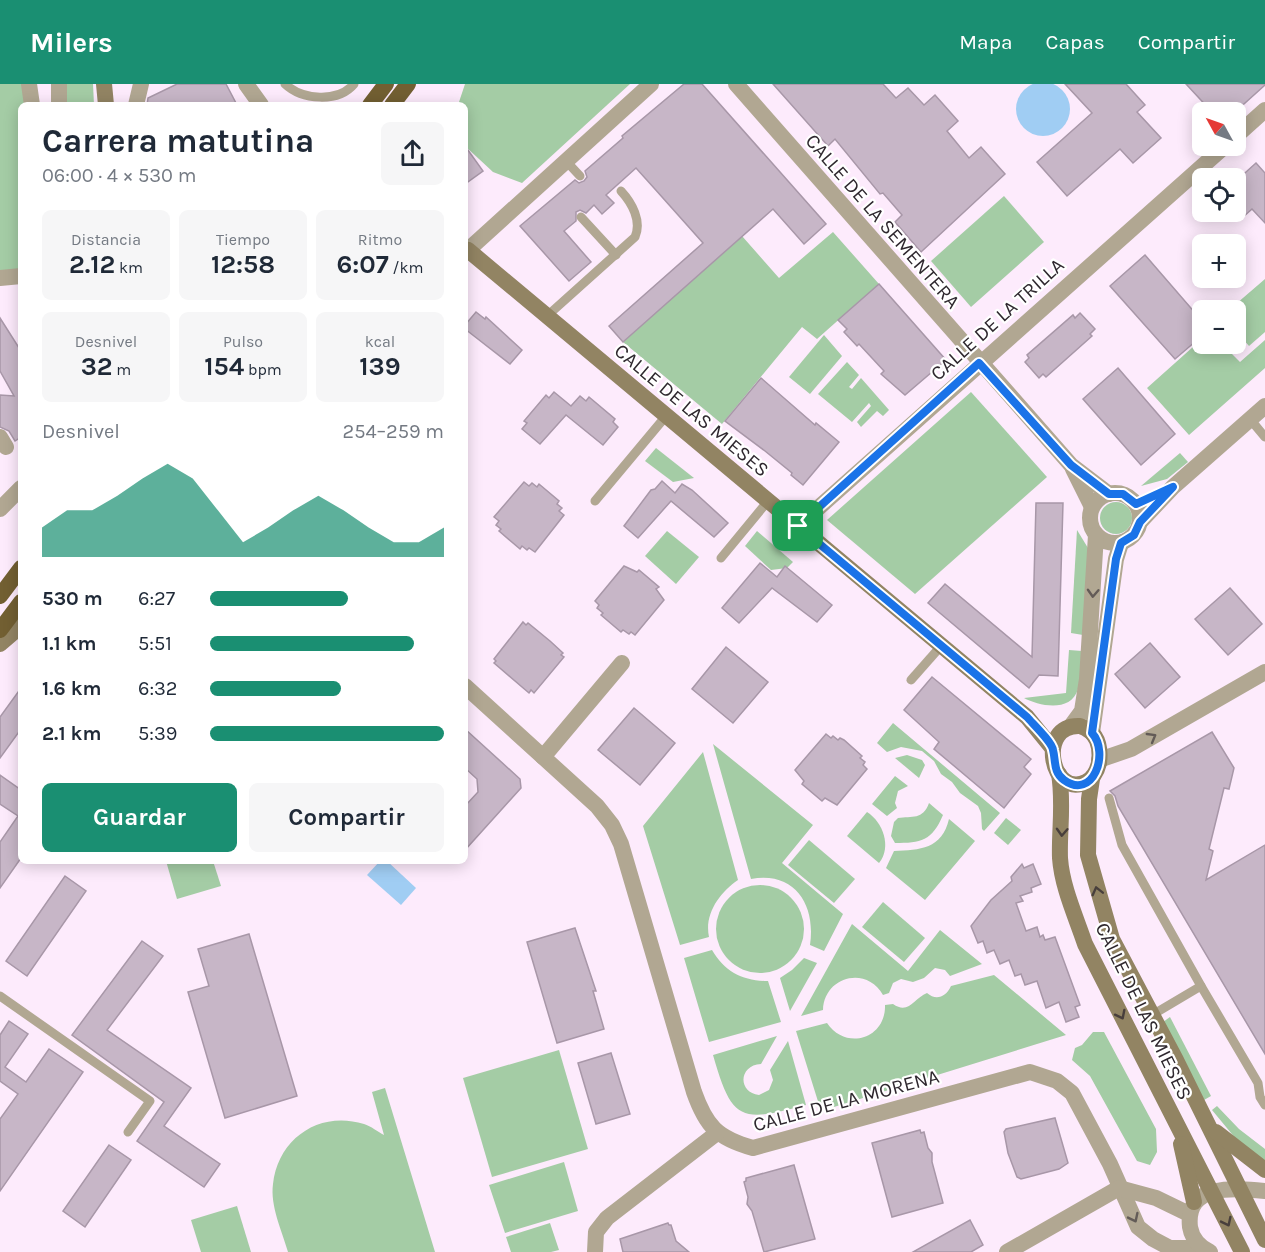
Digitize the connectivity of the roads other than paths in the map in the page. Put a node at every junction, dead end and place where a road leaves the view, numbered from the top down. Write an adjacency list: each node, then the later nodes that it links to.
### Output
1 (29, 84): 12 (street)
2 (59, 84): 13 (street)
3 (104, 84): 14 (main road)
4 (141, 84): 15 (street)
5 (285, 84): 6 (lane)
6 (354, 84)
7 (386, 84): 17 (highway)
8 (408, 84): 18 (highway)
9 (651, 84): 22 (street)
10 (736, 84): 32 (street, CALLE DE LA SEMENTERA)
11 (253, 86): 16 (street)
12 (32, 102)
13 (59, 102)
14 (105, 102)
15 (137, 102)
16 (260, 102)
17 (372, 102)
18 (395, 102)
19 (1265, 110): 20 (street)
20 (1246, 127)
21 (1214, 156): 32 (street, CALLE DE LA TRILLA)
22 (566, 161): 23 (lane); 26 (street)
23 (580, 176)
24 (621, 191): 28 (lane)
25 (581, 217): 28 (lane)
26 (468, 248)
27 (468, 252): 31 (main road, CALLE DE LAS MIESES)
28 (616, 255): 31 (lane)
29 (18, 276): 30 (street)
30 (0, 278)
31 (547, 316): 34 (main road, CALLE DE LAS MIESES)
32 (979, 363): 37 (street, CALLE DE LA SEMENTERA); 47 (street, CALLE DE LA TRILLA)
33 (1265, 406): 35 (street)
34 (666, 416): 41 (lane); 42 (main road, CALLE DE LAS MIESES)
35 (1250, 419): 36 (lane); 38 (street)
36 (1265, 437)
37 (1071, 465): 40 (street, CALLE DE LA SEMENTERA); 44 (street, CALLE DE LA SEMENTERA)
38 (1173, 487): 43 (street); 46 (street)
39 (18, 491): 45 (street)
40 (1109, 494): 43 (street); 44 (street)
41 (595, 501)
42 (768, 501): 47 (main road, CALLE DE LAS MIESES); 50 (lane)
43 (1136, 504): 46 (street)
44 (1092, 507): 48 (street)
45 (0, 509)
46 (1140, 522): 49 (street)
47 (798, 526): 57 (main road, CALLE DE LAS MIESES)
48 (1096, 535): 49 (street); 63 (street, one-way to 63)
49 (1121, 543): 64 (street)
50 (720, 558)
51 (18, 572): 52 (highway)
52 (0, 596)
53 (18, 606): 55 (highway)
54 (18, 629): 56 (main road)
55 (0, 630)
56 (0, 644)
57 (941, 646): 60 (lane); 62 (main road, CALLE DE LAS MIESES)
58 (622, 663): 66 (street)
59 (1265, 672): 67 (street, one-way to 59)
60 (911, 680)
61 (468, 689): 66 (street, CALLE DE LA MORENA)
62 (1027, 717): 63 (main road, CALLE DE LAS MIESES); 65 (main road, CALLE DE LAS MIESES)
63 (1066, 729): 64 (main road); 65 (main road)
64 (1092, 733): 67 (main road)
65 (1053, 749): 68 (main road)
66 (543, 757): 79 (street, CALLE DE LA MORENA)
67 (1099, 760): 69 (main road)
68 (1059, 774): 69 (main road); 76 (main road, CALLE DE LAS MIESES, one-way to 76)
69 (1092, 779): 73 (main road, CALLE DE LAS MIESES, one-way to 69)
70 (1109, 798): 71 (lane)
71 (1201, 986): 73 (lane); 74 (lane)
72 (0, 996): 78 (lane)
73 (1152, 1015): 77 (main road, CALLE DE LAS MIESES)
74 (1262, 1085): 75 (lane)
75 (1265, 1105)
76 (1179, 1128): 85 (main road, CALLE DE LAS MIESES); 87 (main road)
77 (1210, 1128): 81 (main road); 83 (main road, CALLE DE LAS MIESES)
78 (128, 1132)
79 (717, 1133): 80 (street, CALLE DE LA MORENA); 90 (street)
80 (1110, 1164): 82 (street, CALLE DE LA MORENA); 86 (street, CALLE DE LA MORENA)
81 (1265, 1170)
82 (1119, 1188): 86 (street, CALLE DE LA MORENA); 89 (street, CALLE DE LA MORENA, one-way to 89); 91 (street)
83 (1241, 1188): 84 (street); 85 (street); 88 (main road, CALLE DE LAS MIESES)
84 (1265, 1191)
85 (1213, 1192): 87 (street); 92 (main road, CALLE DE LAS MIESES, one-way to 92)
86 (1148, 1196): 87 (street, CALLE DE LA MORENA)
87 (1192, 1208): 89 (street)
88 (1265, 1240)
89 (1206, 1250)
90 (595, 1252)
91 (1007, 1252)
92 (1242, 1252)

